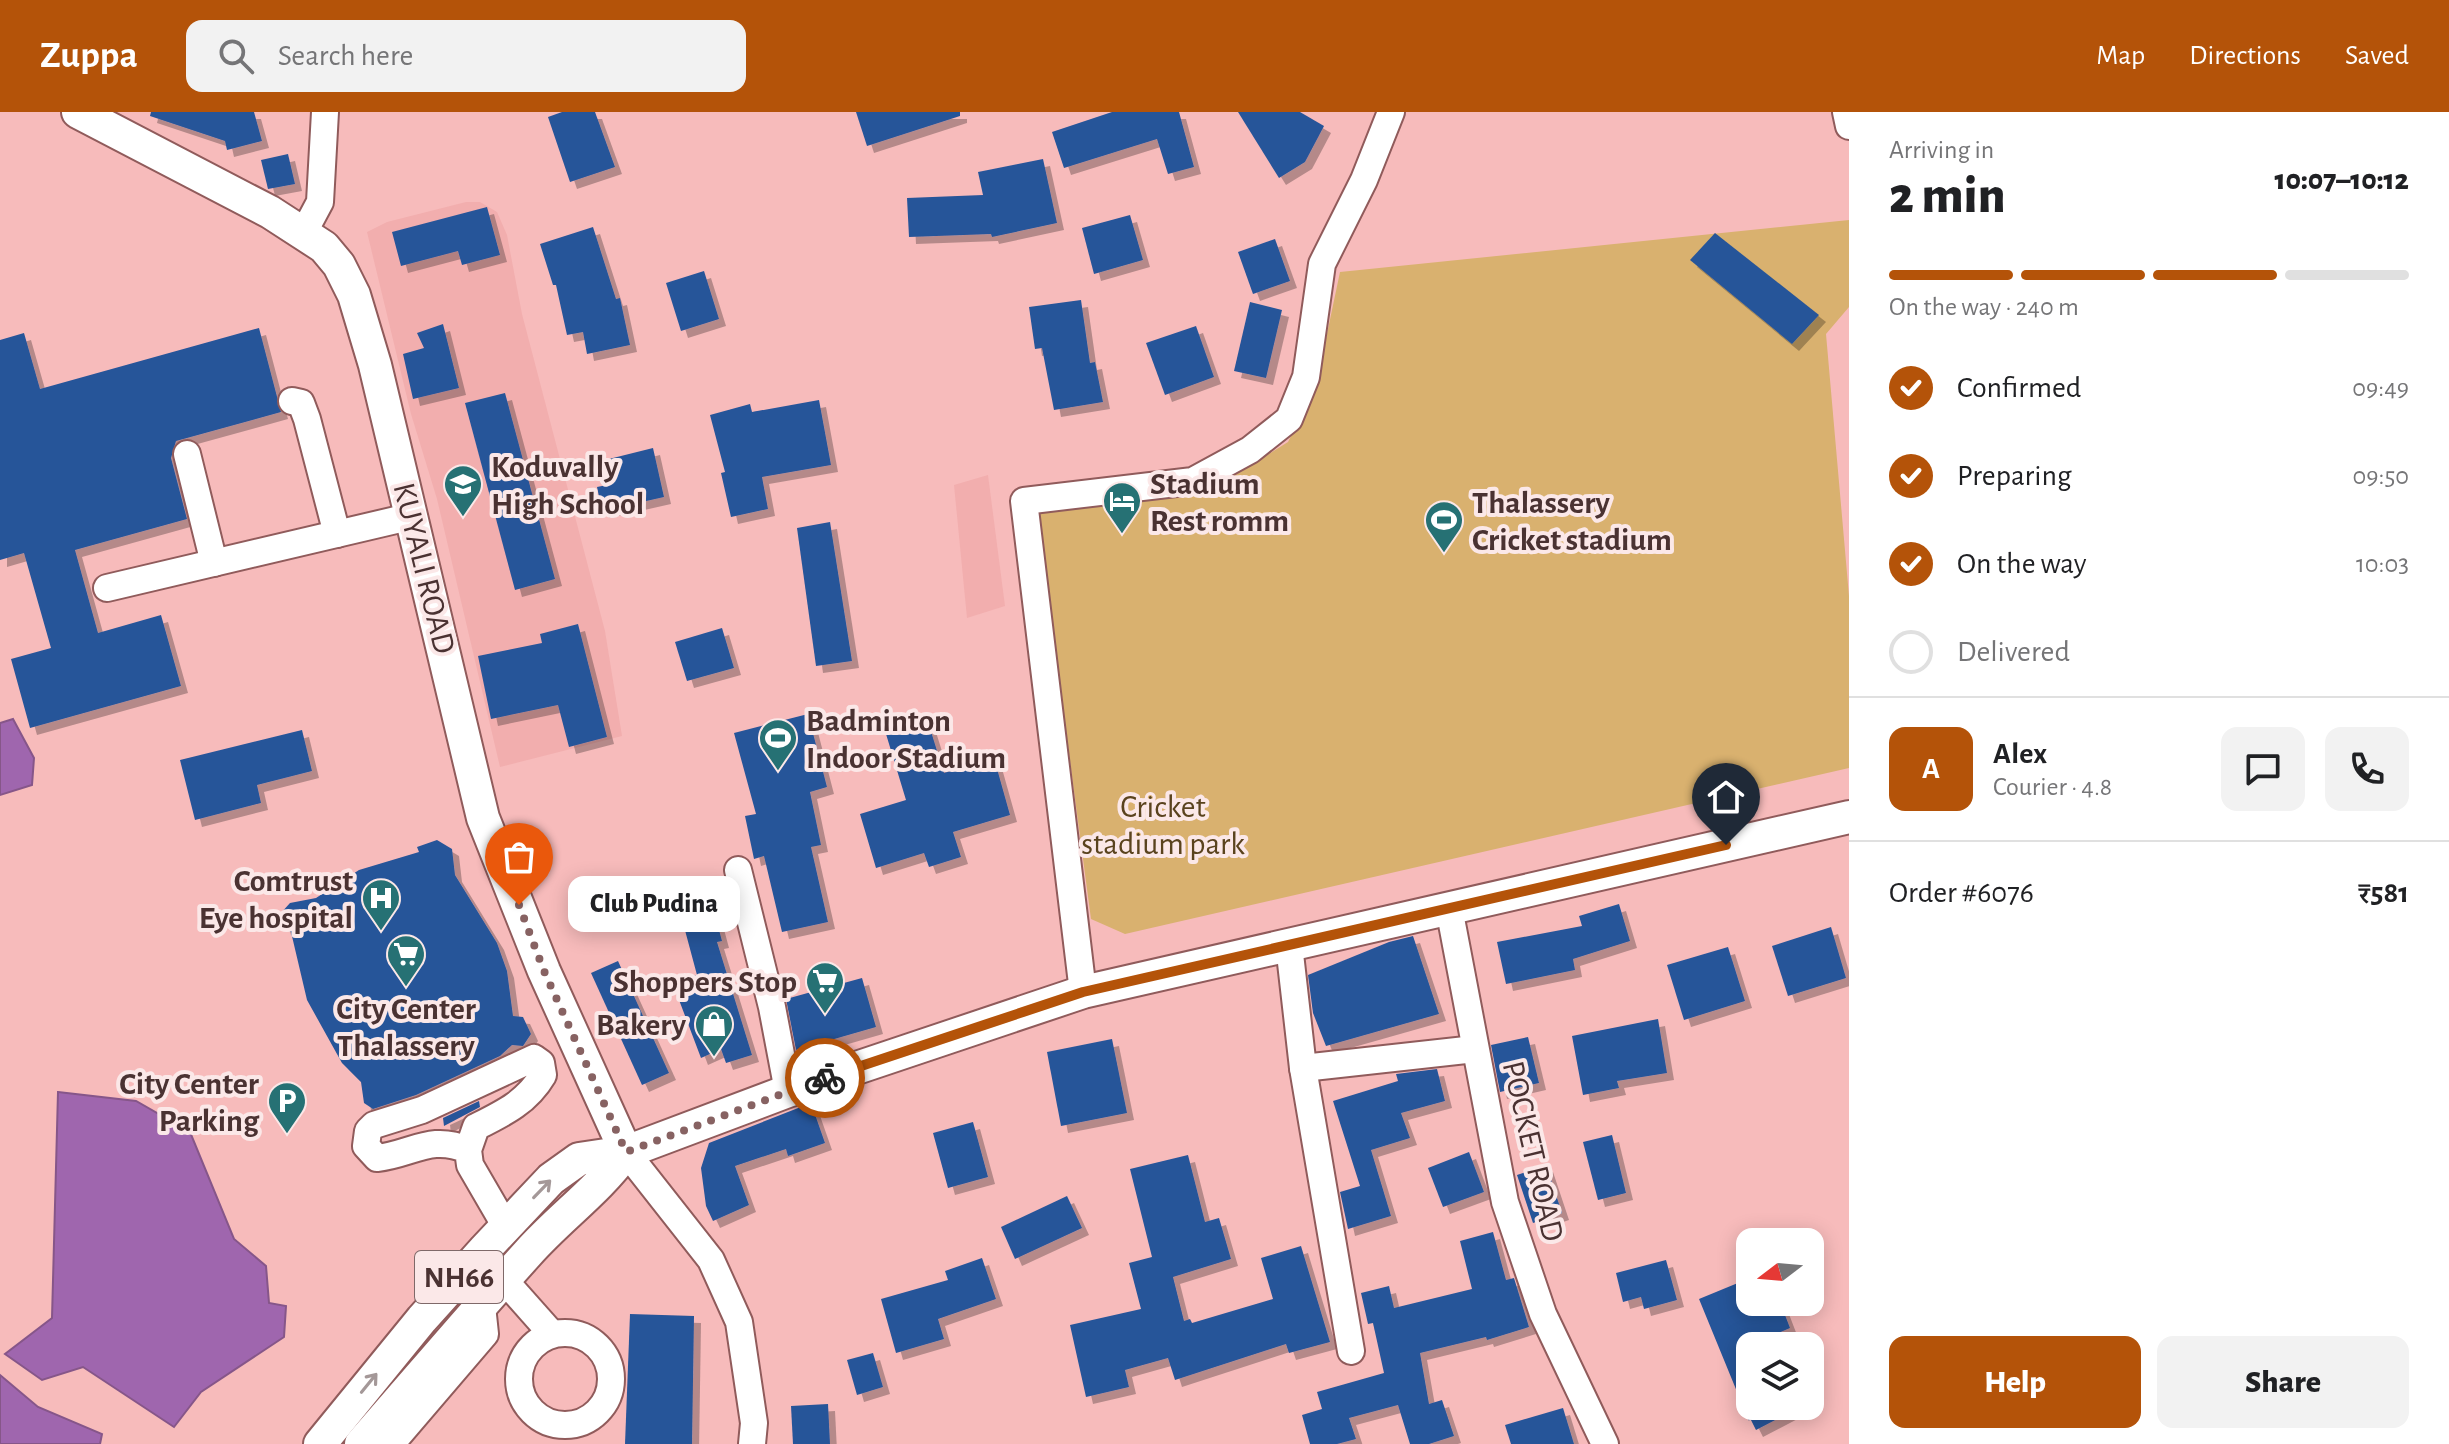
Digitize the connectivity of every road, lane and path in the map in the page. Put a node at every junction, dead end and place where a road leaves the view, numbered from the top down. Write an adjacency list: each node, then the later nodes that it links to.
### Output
1 (78, 112): 6 (main road, KUYALI ROAD)
2 (325, 112): 6 (street)
3 (1391, 112): 17 (street)
4 (1846, 112): 5 (street)
5 (1849, 126)
6 (304, 232): 9 (main road, KUYALI ROAD)
7 (292, 401): 10 (street)
8 (187, 454): 11 (street)
9 (413, 516): 10 (street); 22 (main road, KUYALI ROAD)
10 (337, 534): 11 (street)
11 (214, 563): 12 (street)
12 (107, 588)
13 (1849, 817): 15 (main road, NH66)
14 (738, 870): 20 (street)
15 (1449, 908): 16 (main road, NH66); 18 (street, POCKET ROAD)
16 (1289, 945): 17 (main road, NH66); 19 (street)
17 (1083, 992): 20 (main road, NH66)
18 (1475, 1049): 19 (street); 32 (street, POCKET ROAD)
19 (1303, 1068): 27 (street)
20 (788, 1091): 22 (main road, NH66)
21 (468, 1150): 21 (street); 23 (street)
22 (626, 1152): 23 (main road, NH66, one-way to 22); 24 (main road, NH66); 31 (street)
23 (506, 1227): 28 (main road, NH66, one-way to 23)
24 (504, 1280): 25 (main road, NH66); 26 (street)
25 (482, 1306): 29 (main road, NH66); 30 (street)
26 (552, 1334)
27 (1351, 1351)
28 (320, 1444)
29 (361, 1444)
30 (391, 1444)
31 (752, 1444)
32 (1605, 1444)

